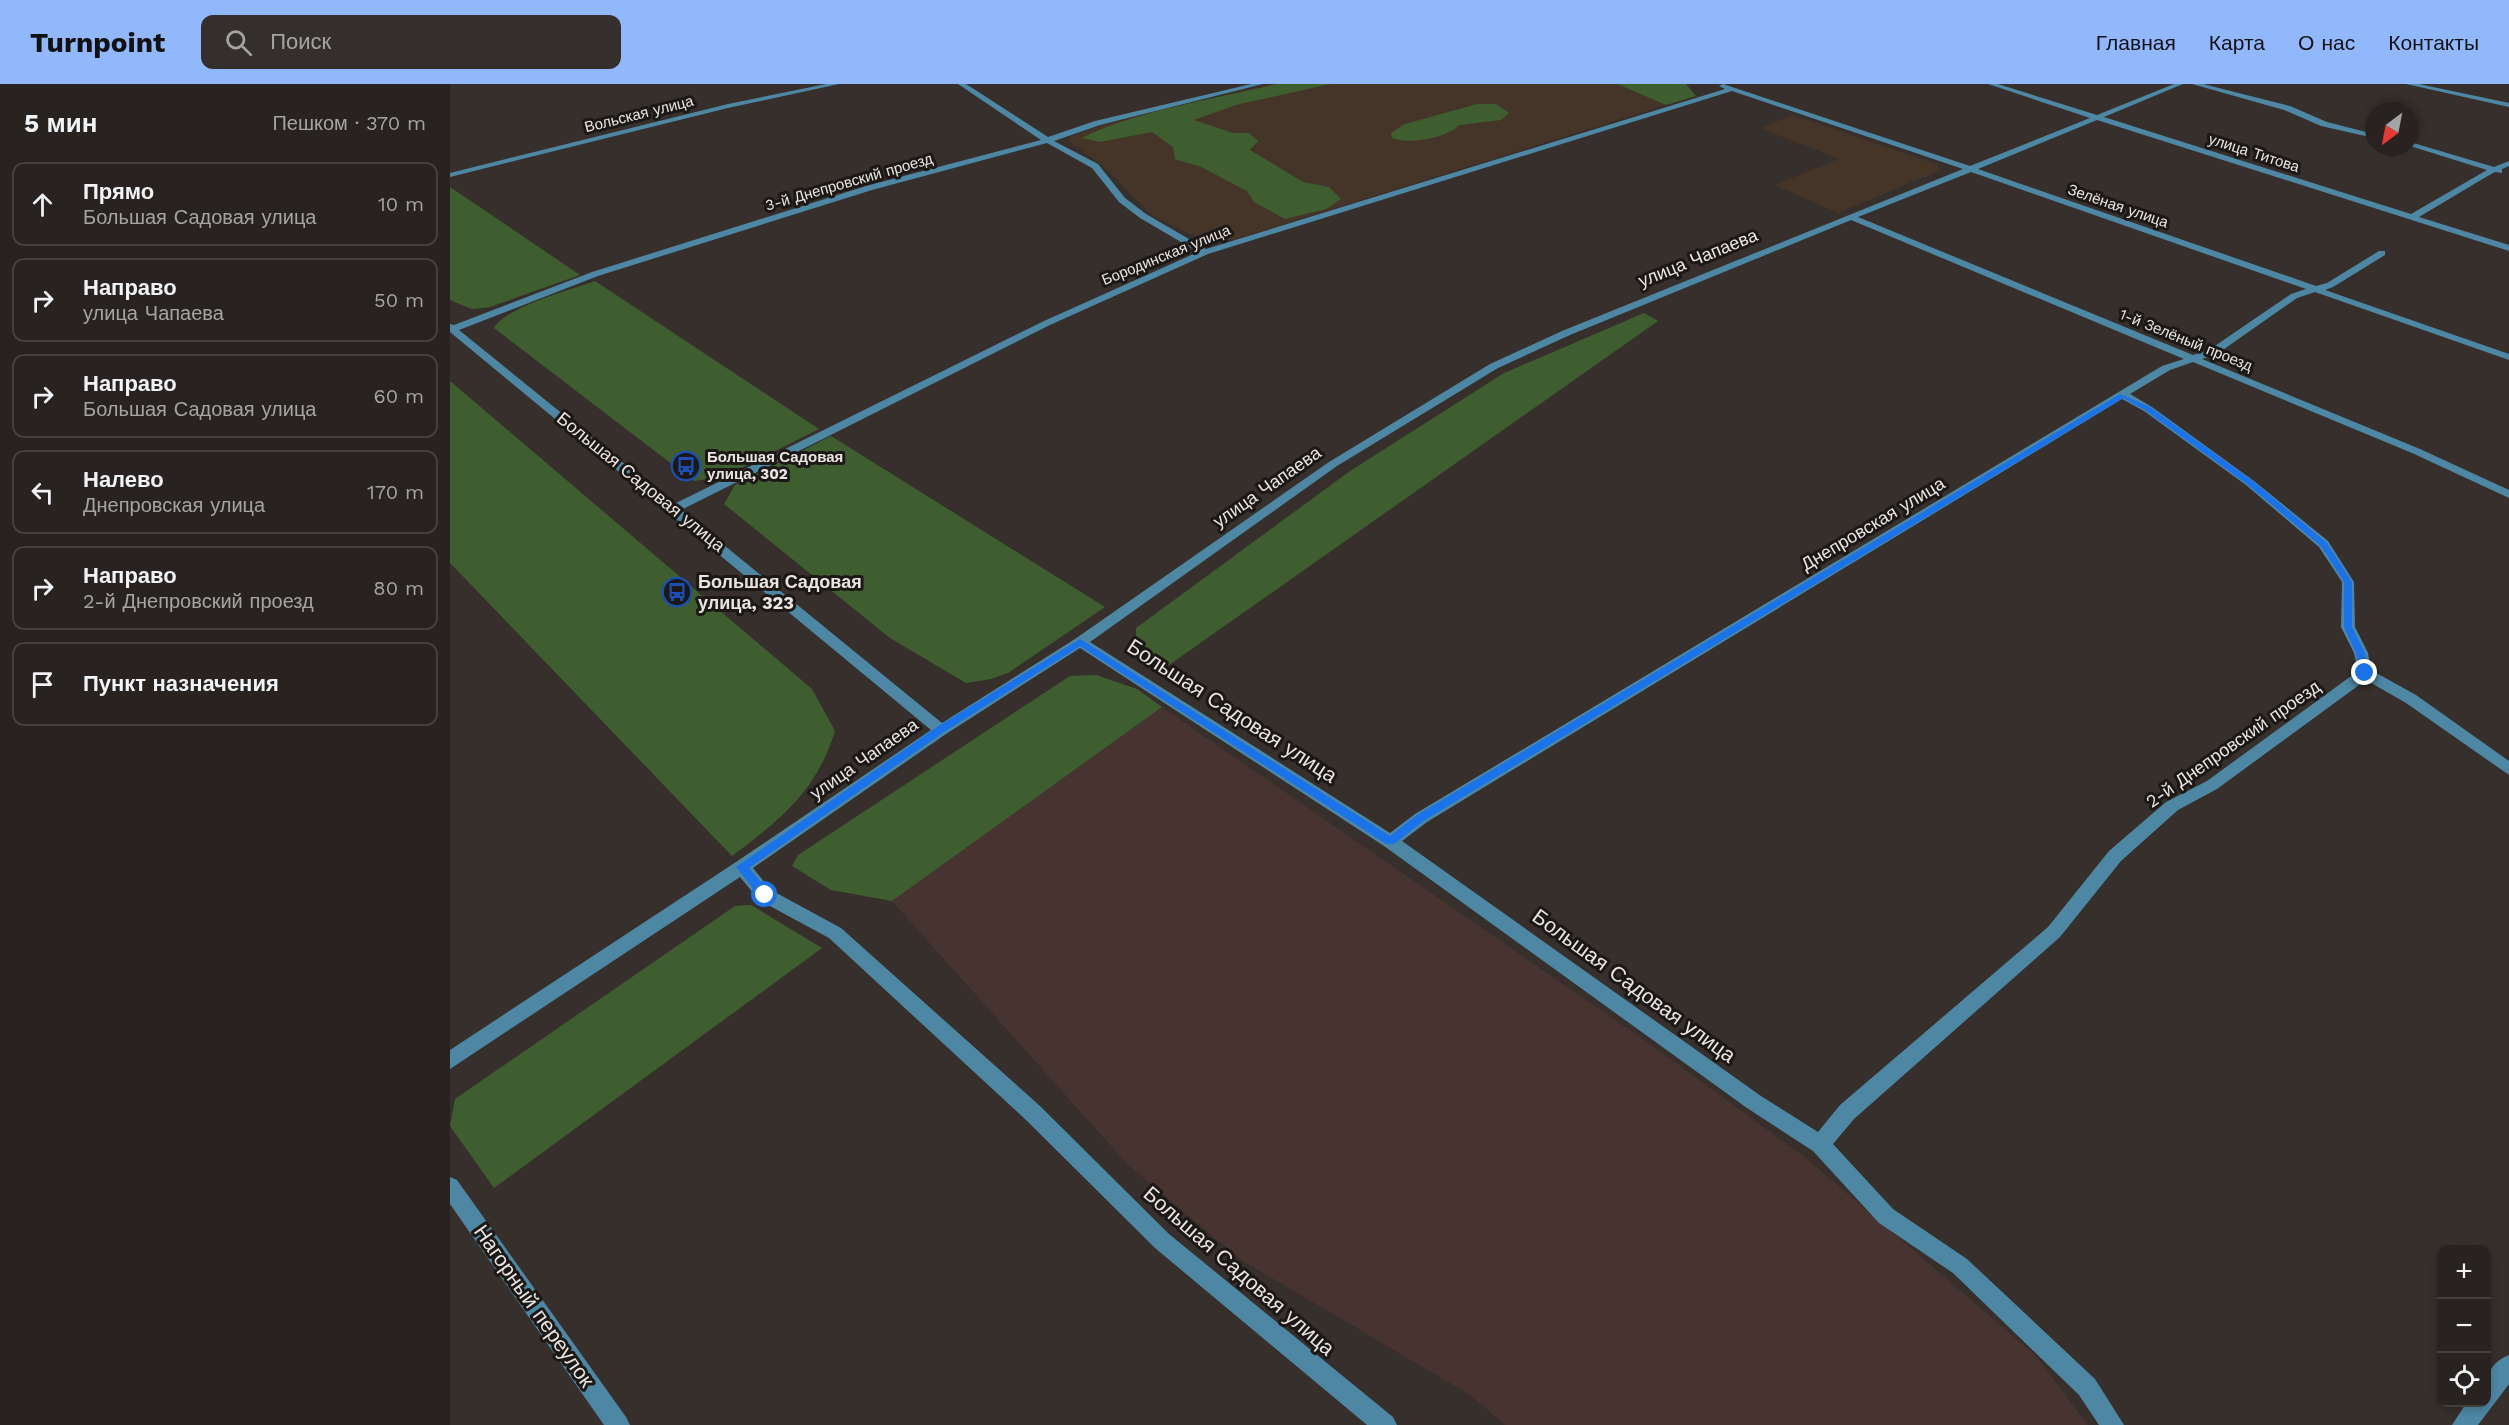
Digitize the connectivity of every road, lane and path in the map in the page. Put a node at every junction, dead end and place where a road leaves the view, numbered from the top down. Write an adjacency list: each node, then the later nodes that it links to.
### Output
1 (836, 84): 19 (street, Вольская улица)
2 (961, 84): 13 (street)
3 (1260, 84): 13 (street, 3-й Днепровский проезд)
4 (1717, 84): 9 (street, Зелёная улица)
5 (1991, 84): 11 (street, улица Титова)
6 (2180, 84): 11 (street, улица Чапаева)
7 (2195, 84): 12 (street)
8 (2409, 84): 10 (street)
9 (1732, 89): 16 (street, Зелёная улица); 23 (street, Бородинская улица)
10 (2509, 105)
11 (2098, 118): 16 (street, улица Чапаева); 20 (street, улица Титова)
12 (2365, 134)
13 (1050, 140): 23 (street); 26 (street, 3-й Днепровский проезд)
14 (2419, 147): 17 (street)
15 (2509, 163): 17 (street)
16 (1967, 168): 21 (street, улица Чапаева); 25 (street, Зелёная улица)
17 (2496, 170): 18 (street); 20 (street)
18 (2509, 174)
19 (450, 175)
20 (2412, 217): 22 (street, улица Титова)
21 (1850, 218): 28 (street, 1-й Зелёный проезд); 32 (street, улица Чапаева)
22 (2509, 249)
23 (1205, 252): 31 (street, Бородинская улица)
24 (2382, 253): 25 (street, Днепровская улица)
25 (2312, 289): 27 (street, Зелёная улица); 28 (street, Днепровская улица)
26 (451, 328): 31 (street, Большая Садовая улица)
27 (2509, 357)
28 (2189, 359): 29 (street, Днепровская улица); 30 (street, 1-й Зелёный проезд)
29 (2123, 395): 33 (street); 36 (street, Днепровская улица)
30 (2509, 494)
31 (674, 509): 34 (street, Большая Садовая улица)
32 (1080, 642): 34 (street, улица Чапаева); 36 (street, Большая Садовая улица)
33 (2365, 673): 35 (street); 39 (street, 2-й Днепровский проезд)
34 (941, 730): 37 (street, улица Чапаева)
35 (2509, 769)
36 (1390, 841): 39 (street, Большая Садовая улица)
37 (742, 867): 38 (street, улица Чапаева); 45 (street, Большая Садовая улица)
38 (450, 1060)
39 (1820, 1144): 46 (street, Большая Садовая улица)
40 (450, 1187): 44 (street, Нагорный переулок)
41 (2509, 1366): 42 (street)
42 (2491, 1390)
43 (2477, 1407): 47 (street)
44 (618, 1425)
45 (1385, 1425)
46 (2112, 1425)
47 (2463, 1425)

